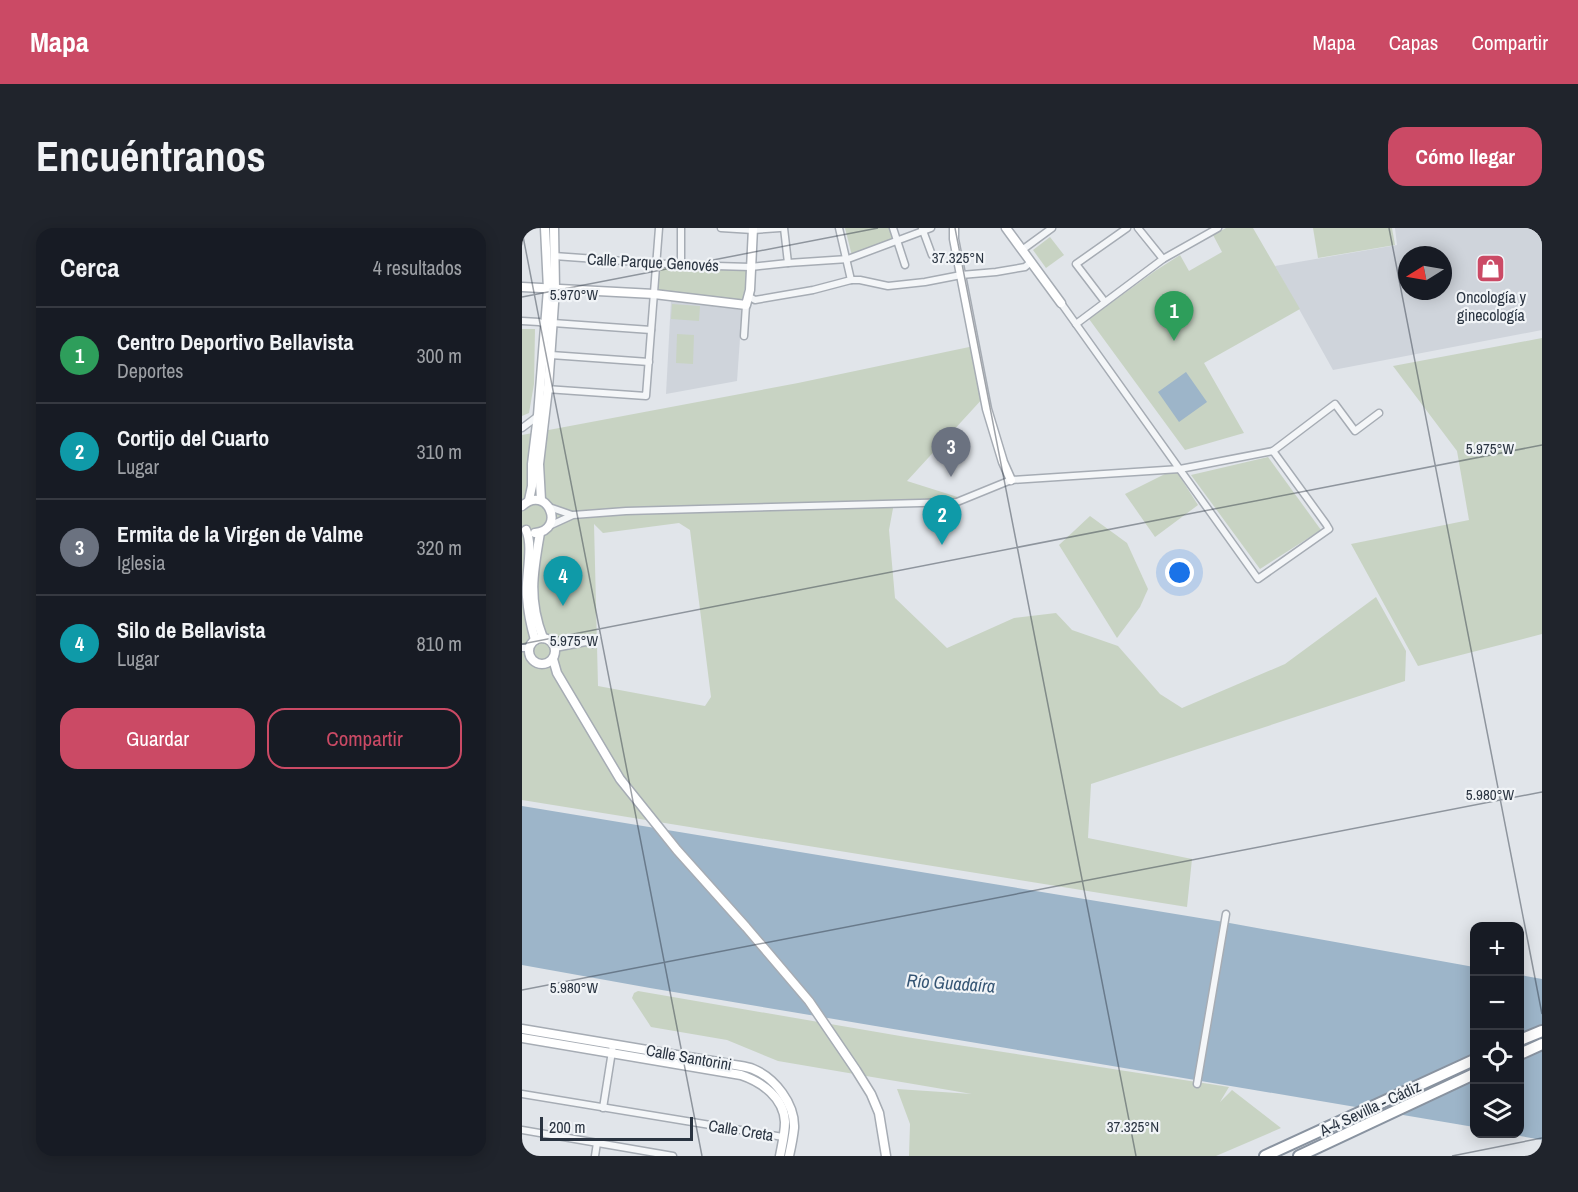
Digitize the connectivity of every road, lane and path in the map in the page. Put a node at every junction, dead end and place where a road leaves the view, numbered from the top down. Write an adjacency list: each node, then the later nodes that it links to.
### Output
1 (545, 228): 33 (street)
2 (554, 228): 21 (street)
3 (659, 228): 24 (street)
4 (681, 228): 28 (street)
5 (720, 228): 16 (street)
6 (782, 228): 16 (street); 25 (street)
7 (840, 228): 22 (street)
8 (893, 228): 18 (street)
9 (931, 228): 17 (street, Calle Parque Genovés)
10 (954, 228): 30 (street)
11 (1006, 228): 19 (street)
12 (1052, 228): 19 (street)
13 (1127, 228): 36 (street)
14 (1138, 228): 23 (street)
15 (1218, 228): 23 (street)
16 (753, 229): 29 (street)
17 (922, 230): 18 (street, Calle Parque Genovés); 20 (street)
18 (897, 241): 22 (street, Calle Parque Genovés); 27 (street)
19 (1022, 250): 26 (street)
20 (932, 255)
21 (554, 256): 24 (street, Calle Parque Genovés); 33 (street)
22 (848, 259): 25 (street, Calle Parque Genovés); 31 (street)
23 (1163, 259): 36 (street)
24 (657, 262): 28 (street, Calle Parque Genovés); 34 (street)
25 (788, 262): 29 (street, Calle Parque Genovés)
26 (1031, 262): 30 (street); 37 (street)
27 (905, 264)
28 (681, 265): 29 (street, Calle Parque Genovés)
29 (751, 267): 35 (street)
30 (961, 275): 31 (street); 51 (street)
31 (851, 280): 35 (street)
32 (522, 287): 33 (street)
33 (551, 289): 34 (street); 39 (street)
34 (654, 294): 35 (street); 41 (street)
35 (748, 297): 42 (street)
36 (1105, 302): 40 (street)
37 (1061, 303): 40 (street)
38 (522, 321): 39 (street)
39 (549, 323): 41 (street); 43 (street); 45 (street)
40 (1077, 324): 50 (street)
41 (651, 330): 44 (street)
42 (744, 336)
43 (551, 355): 44 (street); 45 (street)
44 (649, 362): 45 (street)
45 (544, 387): 46 (street)
46 (542, 413): 48 (street); 52 (street); 53 (street)
47 (1379, 413): 49 (street)
48 (522, 428)
49 (1273, 451): 50 (street); 50 (street)
50 (1180, 469): 51 (street)
51 (1011, 480): 55 (street)
52 (541, 500): 53 (street); 54 (street)
53 (525, 503)
54 (549, 507): 55 (street); 56 (street)
55 (573, 515): 56 (street)
56 (549, 527): 58 (street)
57 (524, 528): 58 (street); 59 (street)
58 (540, 532): 59 (street)
59 (532, 644): 61 (street); 62 (street)
60 (592, 644): 61 (street)
61 (555, 648): 62 (street)
62 (549, 662): 83 (street)
63 (1226, 914): 73 (street)
64 (522, 1029): 69 (street, Calle Santorini)
65 (1542, 1031): 67 (highway)
66 (522, 1038): 69 (street, Calle Santorini)
67 (1524, 1038)
68 (1542, 1044): 70 (highway)
69 (613, 1049): 75 (street); 77 (street, Calle Santorini); 82 (street, Calle Santorini)
70 (1524, 1052)
71 (1470, 1062): 84 (highway, A-4 Sevilla - Cádiz)
72 (1470, 1076): 85 (highway, A-4 Sevilla - Cádiz)
73 (1198, 1082)
74 (522, 1094): 75 (street, Calle Creta)
75 (603, 1108): 77 (street, Calle Creta)
76 (522, 1130): 78 (street)
77 (783, 1137): 81 (street, Calle Santorini)
78 (597, 1143): 79 (street); 80 (street)
79 (595, 1156)
80 (673, 1156)
81 (780, 1156)
82 (789, 1156)
83 (886, 1156)
84 (1265, 1156)
85 (1299, 1156)

